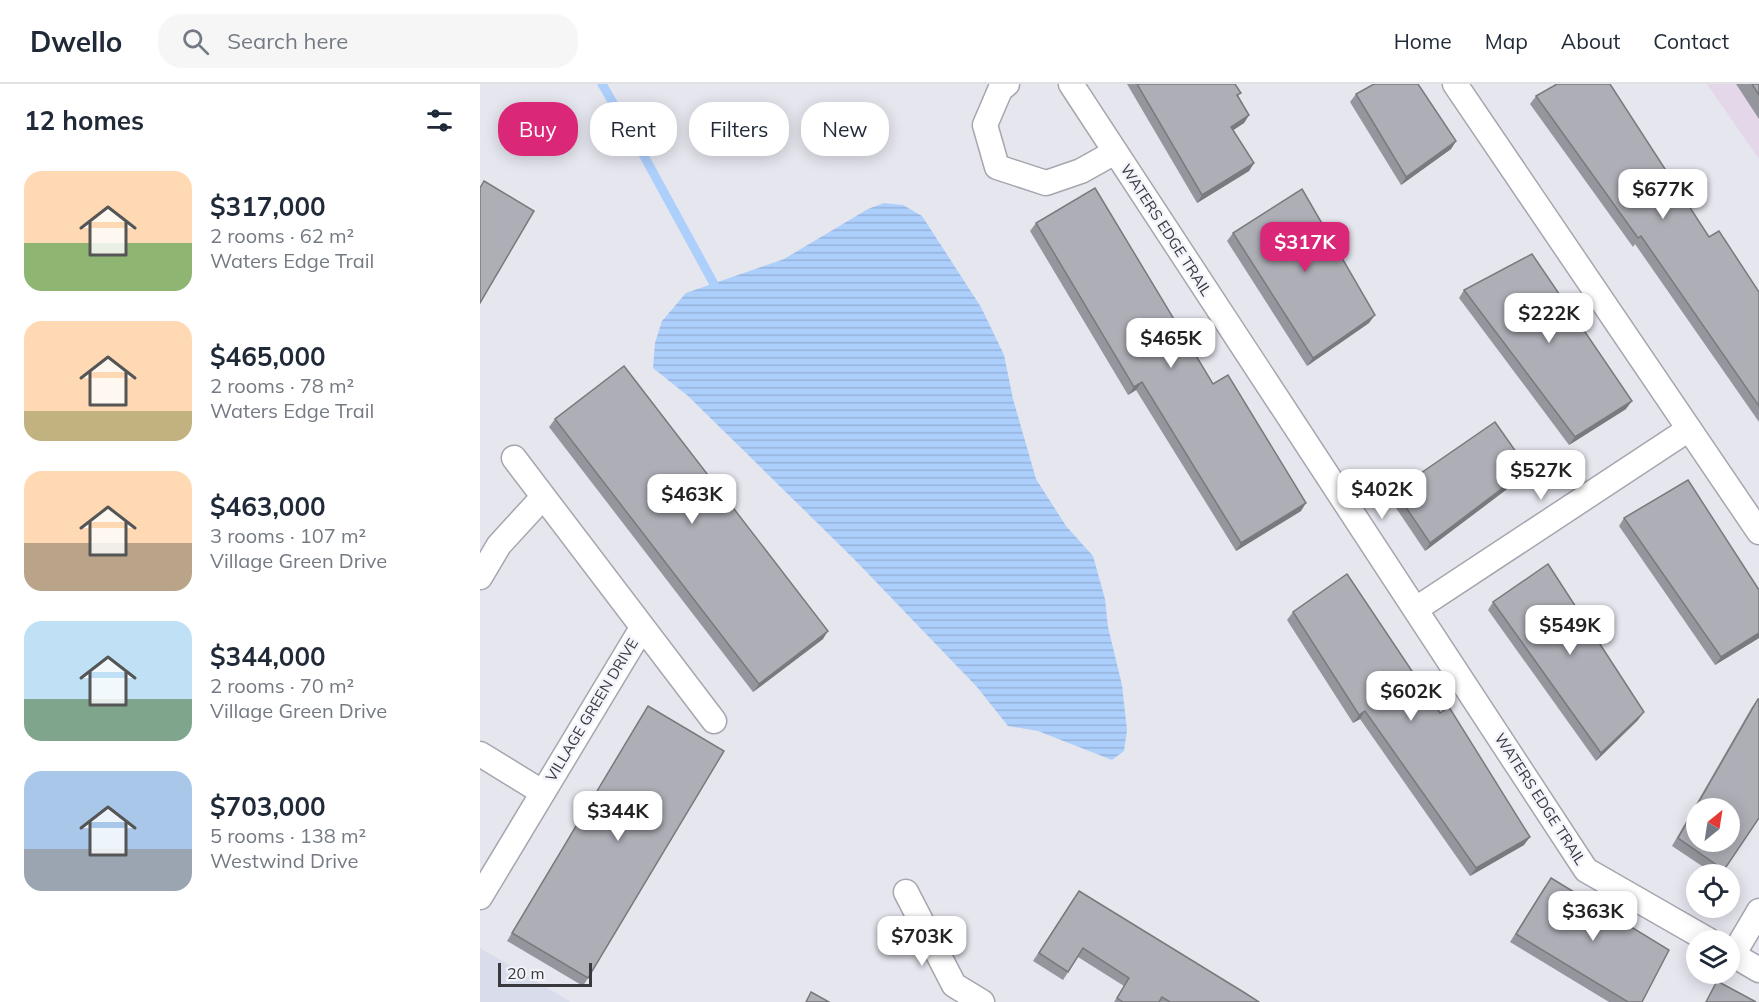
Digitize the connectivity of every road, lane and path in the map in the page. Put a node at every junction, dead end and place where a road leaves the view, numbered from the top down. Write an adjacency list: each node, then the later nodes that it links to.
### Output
1 (1007, 84): 4 (street, WATERS EDGE TRAIL)
2 (1071, 84): 4 (street, WATERS EDGE TRAIL)
3 (1455, 84): 5 (street)
4 (1115, 152): 10 (street, WATERS EDGE TRAIL)
5 (1689, 429): 8 (street); 10 (street)
6 (514, 458): 7 (street, VILLAGE GREEN DRIVE)
7 (543, 496): 9 (street); 11 (street, VILLAGE GREEN DRIVE)
8 (1759, 532)
9 (480, 577)
10 (1416, 609): 18 (street, WATERS EDGE TRAIL)
11 (642, 628): 12 (street, VILLAGE GREEN DRIVE); 14 (street, VILLAGE GREEN DRIVE)
12 (714, 721)
13 (480, 754): 14 (street, VILLAGE GREEN DRIVE)
14 (542, 792): 16 (street, VILLAGE GREEN DRIVE)
15 (906, 892): 22 (street)
16 (480, 897)
17 (1759, 911): 19 (street)
18 (1691, 930)
19 (1740, 940)
20 (1740, 959): 21 (street)
21 (1759, 970)
22 (982, 1002)

